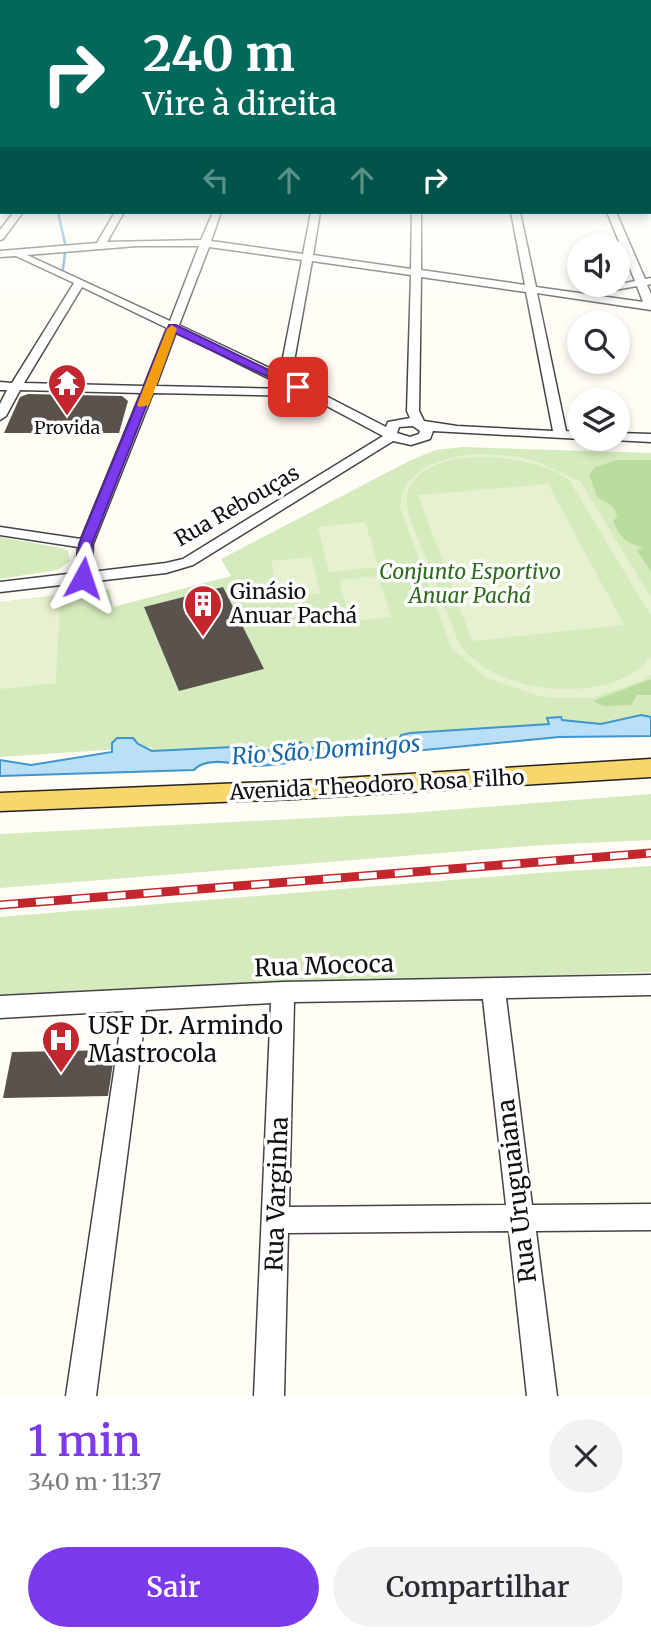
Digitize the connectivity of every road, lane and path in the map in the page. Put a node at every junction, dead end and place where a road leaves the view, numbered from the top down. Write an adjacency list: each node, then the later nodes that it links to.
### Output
1 (111, 227): 8 (street)
2 (211, 227): 7 (street)
3 (313, 227): 12 (street)
4 (417, 227): 14 (street)
5 (519, 227): 17 (street)
6 (620, 227): 16 (street)
7 (204, 243): 8 (street); 12 (street); 23 (street)
8 (100, 246): 9 (street)
9 (43, 251): 10 (street); 11 (street)
10 (21, 256): 11 (street); 13 (street)
11 (0, 258): 13 (street)
12 (308, 258): 14 (street); 24 (street)
13 (53, 269): 15 (street)
14 (415, 273): 17 (street); 30 (street)
15 (80, 282): 18 (street); 21 (street)
16 (647, 282): 22 (street)
17 (529, 288): 19 (street); 31 (street)
18 (101, 292): 21 (street); 23 (street)
19 (567, 293)
20 (594, 297): 22 (street)
21 (68, 300): 26 (street)
22 (651, 306)
23 (172, 327): 24 (street); 27 (street)
24 (284, 381): 28 (street)
25 (0, 386): 26 (street)
26 (15, 387): 27 (street); 29 (street)
27 (149, 389): 28 (street); 36 (street)
28 (312, 393): 30 (street)
29 (0, 416)
30 (407, 428): 31 (street, Rua Rebouças); 37 (street, Rua Rebouças)
31 (560, 436): 32 (street, Rua Rebouças)
32 (567, 436)
33 (630, 437): 34 (street)
34 (651, 438)
35 (0, 531): 36 (street)
36 (86, 544): 37 (street)
37 (83, 578): 38 (street, Rua Rebouças)
38 (0, 587)
39 (651, 768): 40 (main road, Avenida Theodoro Rosa Filho)
40 (103, 800): 41 (main road, Avenida Theodoro Rosa Filho); 42 (main road, Avenida Theodoro Rosa Filho)
41 (0, 802)
42 (0, 815)
43 (651, 985): 44 (street, Rua Mococa)
44 (493, 987): 45 (street, Rua Mococa); 49 (street, Rua Uruguaiana)
45 (283, 992): 46 (street, Rua Mococa); 50 (street, Rua Varginha)
46 (136, 1002): 47 (street, Rua Mococa); 51 (street)
47 (0, 1007)
48 (651, 1217): 49 (street)
49 (519, 1218): 50 (street); 53 (street, Rua Uruguaiana)
50 (277, 1220): 52 (street, Rua Varginha)
51 (81, 1396)
52 (269, 1396)
53 (542, 1396)

